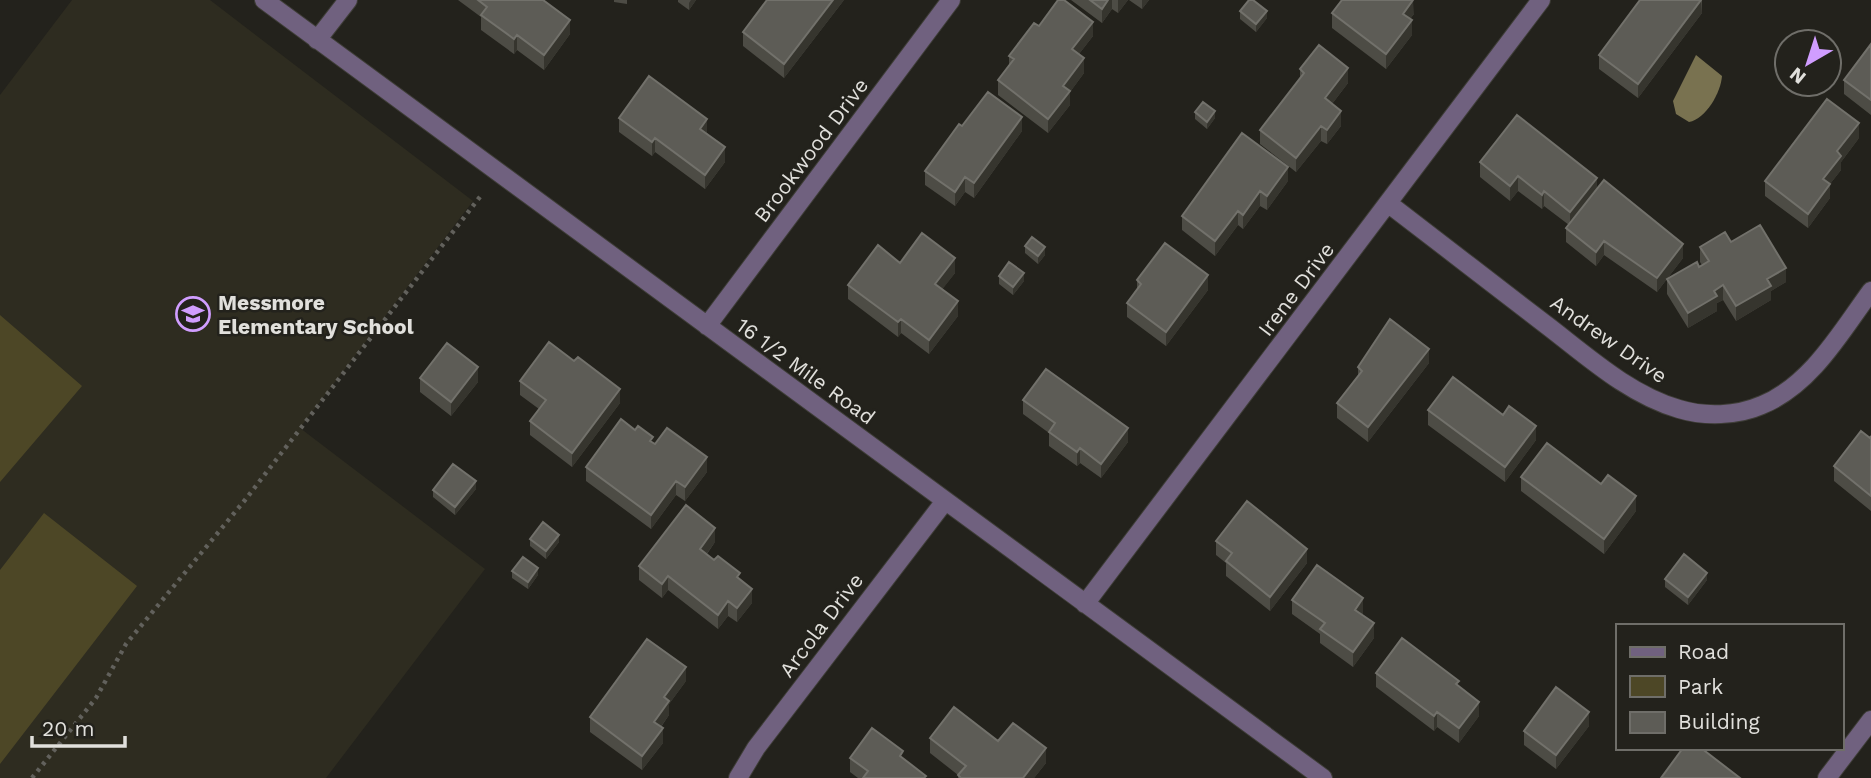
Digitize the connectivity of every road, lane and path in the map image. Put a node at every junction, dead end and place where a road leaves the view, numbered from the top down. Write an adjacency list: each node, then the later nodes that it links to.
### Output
1 (264, 0): 5 (street, 16 1/2 Mile Road)
2 (348, 0): 5 (street)
3 (951, 0): 9 (street, Brookwood Drive)
4 (1541, 0): 7 (street, Irene Drive)
5 (317, 40): 9 (street, 16 1/2 Mile Road)
6 (482, 193): 13 (path)
7 (1389, 204): 8 (street, Andrew Drive); 11 (street, Irene Drive)
8 (1871, 291)
9 (707, 326): 10 (street, 16 1/2 Mile Road)
10 (945, 501): 11 (street, 16 1/2 Mile Road); 14 (street, Arcola Drive)
11 (1085, 604): 15 (street, 16 1/2 Mile Road)
12 (1871, 720): 16 (street)
13 (32, 778)
14 (738, 778)
15 (1323, 778)
16 (1827, 778)

